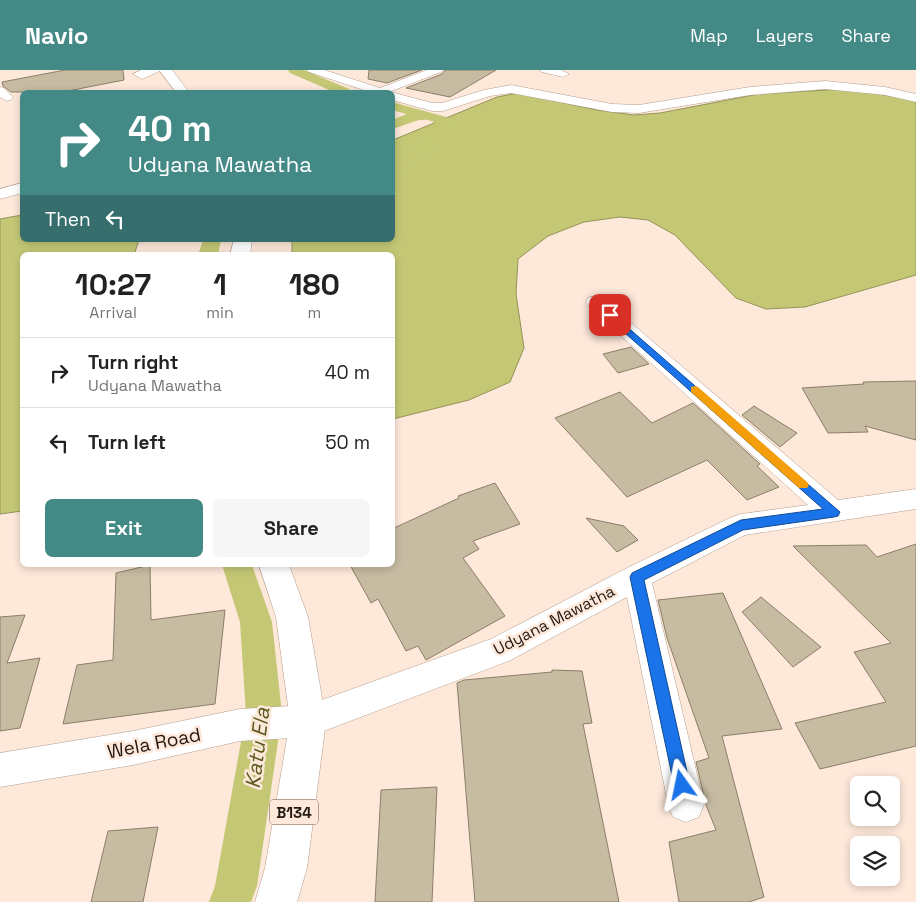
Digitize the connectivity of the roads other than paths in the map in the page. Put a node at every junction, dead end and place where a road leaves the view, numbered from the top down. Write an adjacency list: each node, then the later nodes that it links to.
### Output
1 (156, 70): 7 (street)
2 (165, 70): 8 (main road)
3 (313, 70): 9 (street)
4 (437, 70): 10 (street)
5 (546, 70): 6 (street)
6 (563, 74)
7 (142, 76)
8 (181, 90)
9 (375, 90)
10 (386, 90)
11 (395, 97): 12 (street)
12 (916, 98)
13 (20, 189): 14 (street)
14 (0, 194)
15 (595, 302): 17 (street)
16 (916, 499): 17 (street, Udyana Mawatha)
17 (834, 512): 19 (street, Udyana Mawatha)
18 (275, 567): 20 (main road, B134)
19 (637, 577): 20 (street, Udyana Mawatha); 22 (street)
20 (296, 722): 21 (street, Wela Road); 23 (main road, B134)
21 (0, 770)
22 (686, 804)
23 (276, 902)

